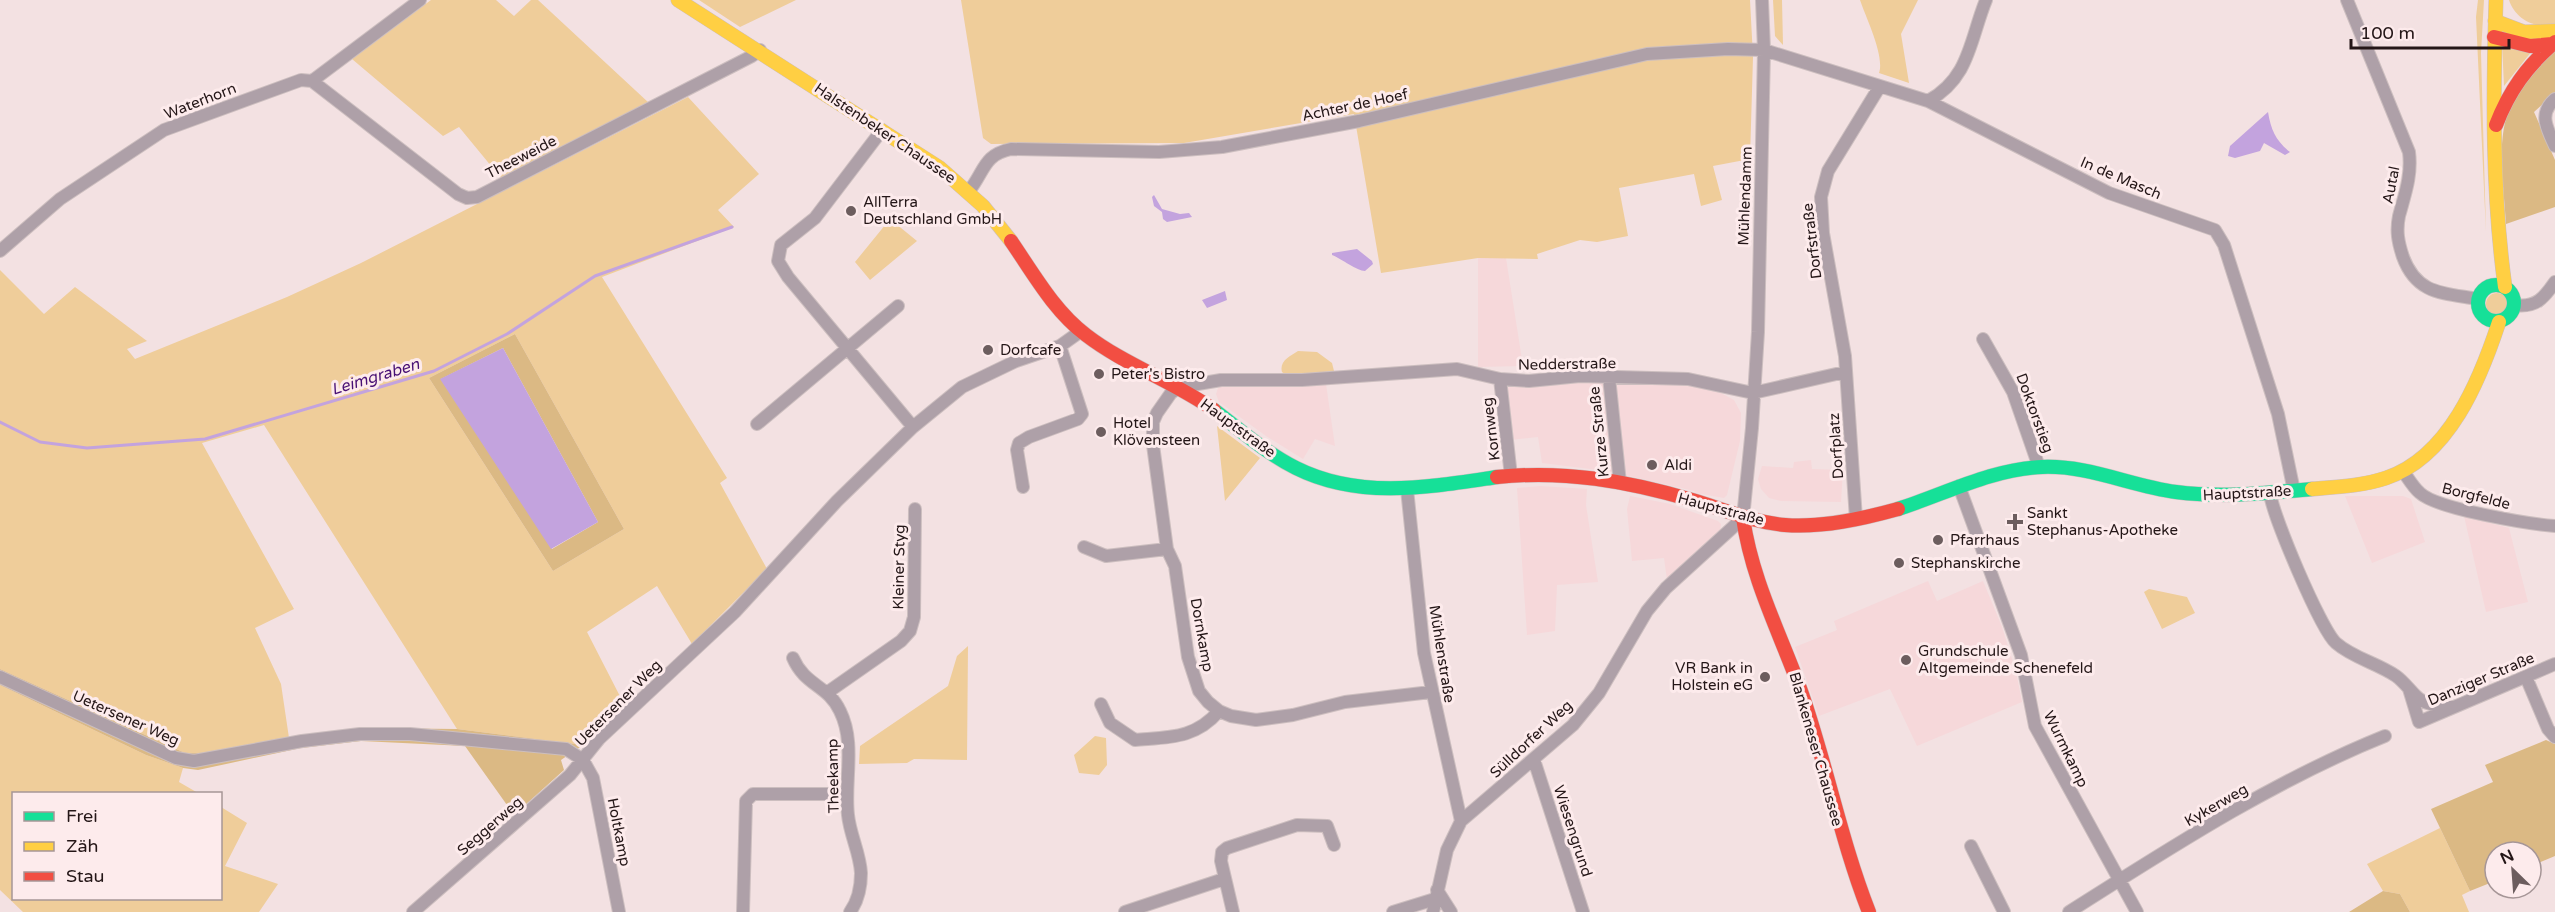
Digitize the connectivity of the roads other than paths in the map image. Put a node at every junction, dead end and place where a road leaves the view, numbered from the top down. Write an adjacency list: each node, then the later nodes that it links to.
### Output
1 (420, 0): 12 (street, Waterhorn)
2 (678, 0): 10 (main road, Halstenbeker Chaussee)
3 (1762, 0): 11 (street, Mühlendamm)
4 (1986, 0): 15 (street)
5 (2348, 0): 23 (street, Autal)
6 (2496, 0): 7 (main road)
7 (2495, 21): 8 (main road); 9 (main road)
8 (2494, 37): 9 (main road); 16 (main road)
9 (2554, 39): 16 (main road)
10 (759, 50): 12 (street, Theeweide); 17 (main road, Halstenbeker Chaussee)
11 (1764, 50): 13 (street, In de Masch); 19 (street, Achter de Hoef); 35 (street, Mühlendamm)
12 (312, 81): 20 (street, Waterhorn)
13 (1880, 86): 15 (street, In de Masch); 31 (street, Dorfstraße)
14 (2555, 99): 18 (street)
15 (1928, 101): 45 (street, In de Masch)
16 (2496, 125): 22 (main road)
17 (882, 130): 19 (main road, Halstenbeker Chaussee); 30 (street)
18 (2555, 146)
19 (969, 191): 27 (main road, Halstenbeker Chaussee)
20 (0, 251)
21 (2555, 282): 24 (street)
22 (2498, 287): 23 (main road); 24 (main road)
23 (2478, 299): 26 (main road)
24 (2515, 305): 26 (main road, Hauptstraße)
25 (898, 306): 30 (street)
26 (2493, 320): 39 (main road, Hauptstraße)
27 (1081, 331): 29 (street, Uetersener Weg); 34 (main road, Hauptstraße)
28 (1983, 339): 38 (street, Doktorstieg)
29 (1060, 346): 37 (street, Uetersener Weg); 43 (street)
30 (847, 348): 36 (street); 37 (street)
31 (1845, 372): 35 (street, Nedderstraße); 49 (street, Dorfplatz)
32 (1609, 377): 33 (street, Nedderstraße); 35 (street, Nedderstraße); 41 (street, Kurze Straße)
33 (1500, 379): 34 (street, Nedderstraße); 40 (street, Kornweg)
34 (1180, 387): 44 (main road, Hauptstraße); 52 (street, Dornkamp)
35 (1754, 393): 48 (street, Mühlendamm)
36 (756, 424)
37 (913, 427): 65 (street, Uetersener Weg)
38 (2039, 467): 42 (main road, Hauptstraße); 46 (main road, Hauptstraße)
39 (2403, 471): 45 (main road, Hauptstraße); 50 (street, Borgfelde)
40 (1511, 476): 41 (main road, Hauptstraße); 44 (main road, Hauptstraße)
41 (1620, 483): 48 (main road, Hauptstraße)
42 (1959, 486): 49 (main road, Hauptstraße); 72 (street, Wurmkamp)
43 (1023, 487)
44 (1407, 489): 59 (street, Mühlenstraße)
45 (2294, 491): 46 (main road, Hauptstraße)
46 (2270, 493): 57 (street)
47 (915, 509): 58 (street, Kleiner Styg)
48 (1743, 518): 49 (main road, Hauptstraße); 66 (street, Sülldorfer Weg); 83 (main road, Blankeneser Chaussee)
49 (1856, 519)
50 (2555, 526)
51 (1084, 547): 52 (street)
52 (1167, 549): 62 (street, Dornkamp)
53 (793, 658): 58 (street, Theekamp)
54 (2555, 664): 56 (street, Danziger Straße)
55 (0, 677): 65 (street, Uetersener Weg)
56 (2526, 677): 61 (street, Danziger Straße); 64 (street)
57 (2408, 687): 61 (street); 61 (street, Danziger Straße)
58 (828, 692): 67 (street, Theekamp)
59 (1431, 692): 62 (street); 68 (street, Mühlenstraße)
60 (1101, 704): 62 (street)
61 (2453, 707)
62 (1219, 711)
63 (2385, 736): 72 (street, Kykerweg)
64 (2555, 737)
65 (583, 760): 74 (street, Seggerweg); 75 (street, Holtkamp)
66 (1534, 760): 68 (street, Sülldorfer Weg); 82 (street, Wiesengrund)
67 (847, 794): 76 (street); 77 (street, Theekamp)
68 (1461, 821): 73 (street, Sülldorfer Weg)
69 (1334, 844): 71 (street)
70 (1971, 846): 84 (street)
71 (1224, 879): 78 (street); 79 (street)
72 (2120, 880): 85 (street, Kykerweg); 86 (street, Wurmkamp)
73 (1435, 901): 80 (street); 81 (street)
74 (413, 912)
75 (619, 912)
76 (743, 912)
77 (850, 912)
78 (1125, 912)
79 (1233, 912)
80 (1393, 912)
81 (1451, 912)
82 (1583, 912)
83 (1869, 912)
84 (2004, 912)
85 (2069, 912)
86 (2137, 912)

